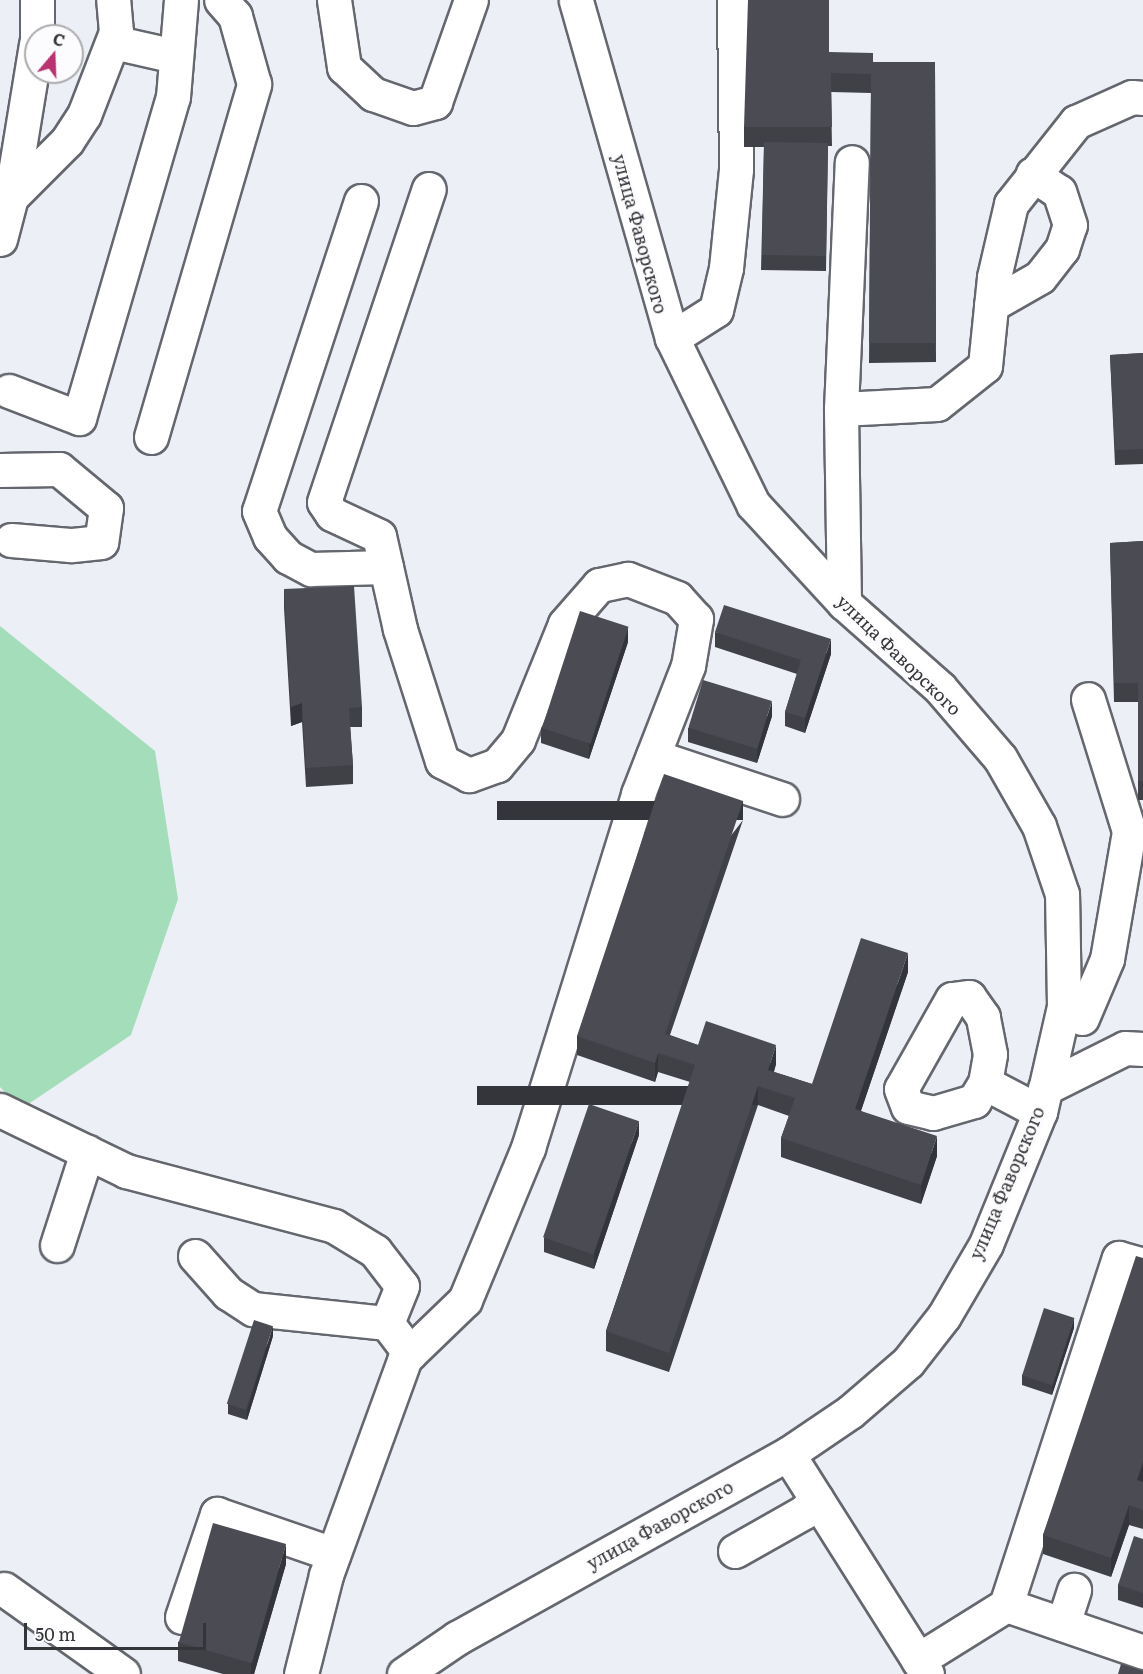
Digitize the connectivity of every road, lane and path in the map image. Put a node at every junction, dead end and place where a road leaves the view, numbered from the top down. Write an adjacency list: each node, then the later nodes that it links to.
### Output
1 (37, 0): 9 (street)
2 (113, 0): 10 (street)
3 (181, 0): 11 (street)
4 (221, 0): 24 (street)
5 (334, 0): 6 (street)
6 (471, 0)
7 (576, 0): 21 (street, улица Фаворского)
8 (734, 0): 21 (street)
9 (37, 24)
10 (113, 42): 11 (street); 17 (street)
11 (175, 56): 22 (street)
12 (29, 84): 17 (street)
13 (1143, 98): 15 (street)
14 (852, 162): 23 (street)
15 (1032, 174): 20 (street); 20 (street)
16 (429, 189): 27 (street)
17 (10, 196): 19 (street)
18 (361, 201): 27 (street)
19 (0, 238)
20 (991, 305): 23 (street)
21 (672, 338): 28 (street, улица Фаворского)
22 (9, 391)
23 (841, 409): 28 (street)
24 (151, 437)
25 (0, 470): 26 (street)
26 (11, 540)
27 (386, 567): 30 (street)
28 (844, 603): 33 (street, улица Фаворского)
29 (1088, 699): 32 (street)
30 (653, 756): 31 (street); 43 (street)
31 (782, 799)
32 (1136, 831): 33 (street)
33 (1073, 1012): 34 (street); 36 (street, улица Фаворского)
34 (1134, 1048): 36 (street)
35 (986, 1083): 36 (street)
36 (1042, 1100): 44 (street, улица Фаворского)
37 (0, 1110): 38 (street)
38 (87, 1152): 39 (street); 42 (street)
39 (57, 1245)
40 (195, 1256): 42 (street)
41 (1143, 1265): 50 (street)
42 (387, 1323): 43 (street)
43 (410, 1353): 47 (street)
44 (788, 1454): 45 (street); 57 (street, улица Фаворского)
45 (816, 1499): 46 (street); 54 (street)
46 (735, 1551)
47 (333, 1554): 51 (street); 56 (street)
48 (4, 1589): 55 (street)
49 (1074, 1590): 52 (street)
50 (1006, 1605): 52 (street); 54 (street)
51 (182, 1617)
52 (1063, 1624): 53 (street)
53 (1143, 1652)
54 (923, 1667)
55 (123, 1674)
56 (301, 1674)
57 (404, 1674)

